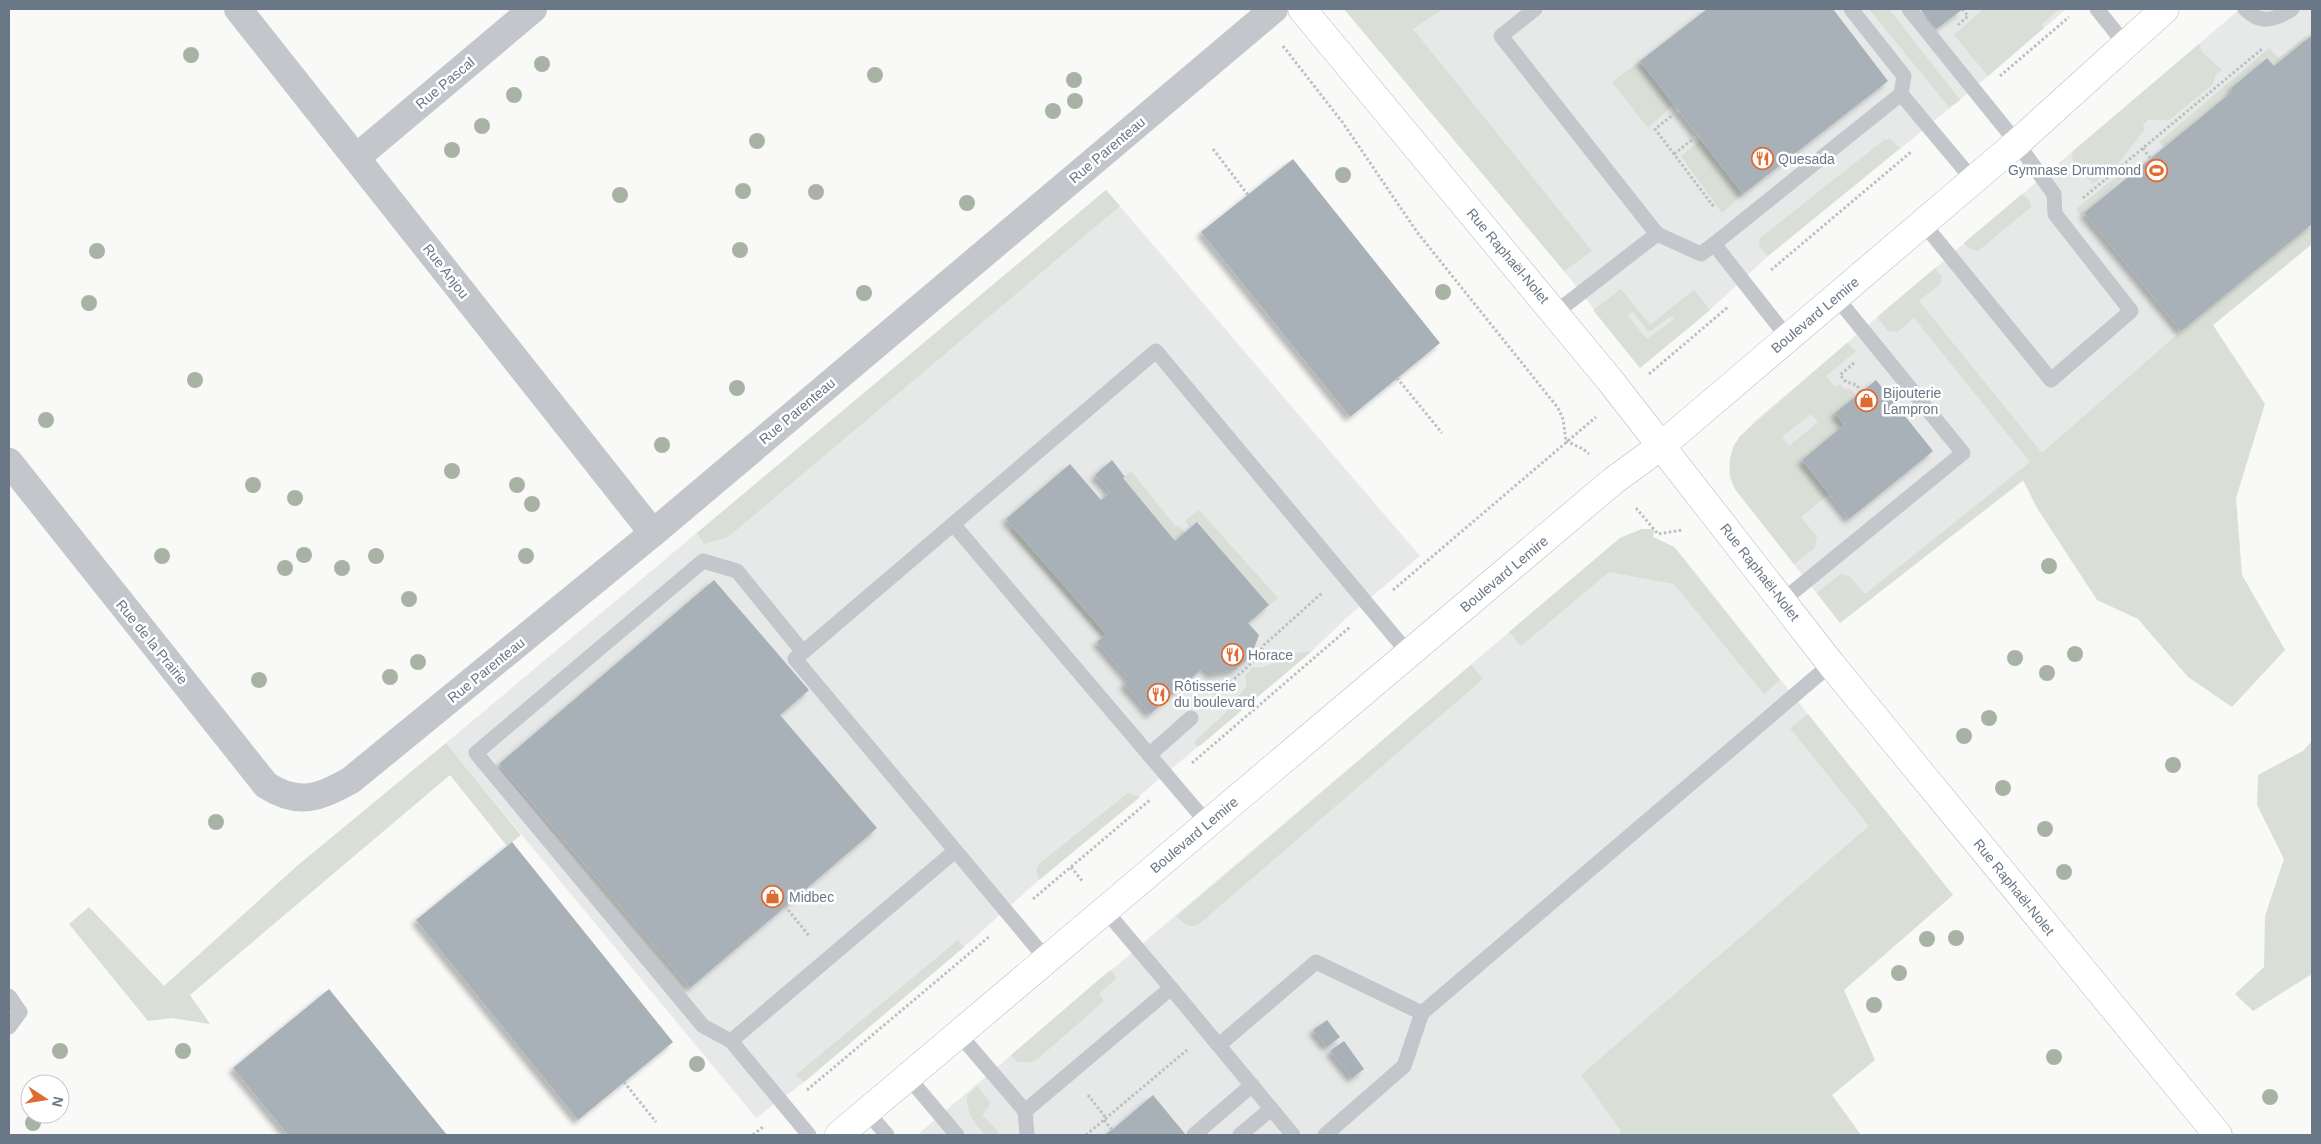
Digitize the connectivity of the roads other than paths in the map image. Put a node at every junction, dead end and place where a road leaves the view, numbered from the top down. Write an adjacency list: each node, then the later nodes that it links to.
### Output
1 (238, 9): 15 (street, Rue Anjou)
2 (533, 9): 15 (street, Rue Pascal)
3 (1274, 9): 26 (street, Rue Parenteau)
4 (1302, 9): 21 (main road, Rue Raphaël-Nolet)
5 (1535, 9): 18 (lane)
6 (1851, 9): 13 (lane)
7 (1909, 9): 14 (lane)
8 (2097, 9): 12 (lane)
9 (2165, 9): 12 (main road, Boulevard Lemire)
10 (2245, 9): 11 (lane)
11 (2292, 9)
12 (2125, 44): 14 (main road, Boulevard Lemire)
13 (1902, 94): 16 (lane); 19 (lane)
14 (2017, 143): 16 (main road, Boulevard Lemire); 17 (lane)
15 (357, 157): 26 (street, Rue Anjou)
16 (1973, 180): 17 (main road, Boulevard Lemire)
17 (1923, 223): 20 (main road, Boulevard Lemire)
18 (1657, 234): 19 (lane); 21 (lane)
19 (1714, 244): 22 (lane)
20 (1836, 297): 22 (main road, Boulevard Lemire); 27 (lane)
21 (1555, 312): 23 (main road, Rue Raphaël-Nolet)
22 (1788, 338): 23 (main road, Boulevard Lemire)
23 (1661, 446): 27 (main road, Rue Raphaël-Nolet); 29 (main road, Boulevard Lemire)
24 (9, 462): 33 (street, Rue de la Prairie)
25 (953, 524): 28 (lane); 29 (lane); 32 (lane)
26 (653, 533): 33 (street, Rue Parenteau)
27 (1782, 601): 30 (main road, Rue Raphaël-Nolet)
28 (803, 652): 35 (lane); 43 (lane)
29 (1408, 654): 34 (main road, Boulevard Lemire)
30 (1830, 664): 40 (lane); 59 (main road, Rue Raphaël-Nolet)
31 (1191, 718): 32 (lane)
32 (1149, 754): 34 (lane)
33 (310, 797)
34 (1208, 824): 36 (main road, Boulevard Lemire)
35 (955, 851): 37 (lane); 43 (lane)
36 (1105, 910): 37 (main road, Boulevard Lemire); 38 (lane)
37 (1047, 960): 42 (main road, Boulevard Lemire)
38 (1171, 988): 44 (lane); 48 (lane)
39 (9, 996): 41 (lane)
40 (1422, 1013): 44 (lane); 58 (lane)
41 (9, 1027)
42 (959, 1034): 45 (main road, Boulevard Lemire); 48 (lane)
43 (731, 1041): 50 (lane)
44 (1219, 1045): 46 (lane)
45 (908, 1077): 49 (main road, Boulevard Lemire); 53 (lane)
46 (1252, 1085): 47 (lane); 55 (lane)
47 (1271, 1109): 56 (lane); 57 (lane)
48 (1025, 1111): 54 (lane)
49 (867, 1112): 51 (main road, Boulevard Lemire); 52 (lane)
50 (809, 1135)
51 (839, 1135)
52 (887, 1135)
53 (957, 1135)
54 (1027, 1135)
55 (1194, 1135)
56 (1240, 1135)
57 (1291, 1135)
58 (1325, 1135)
59 (2218, 1135)

